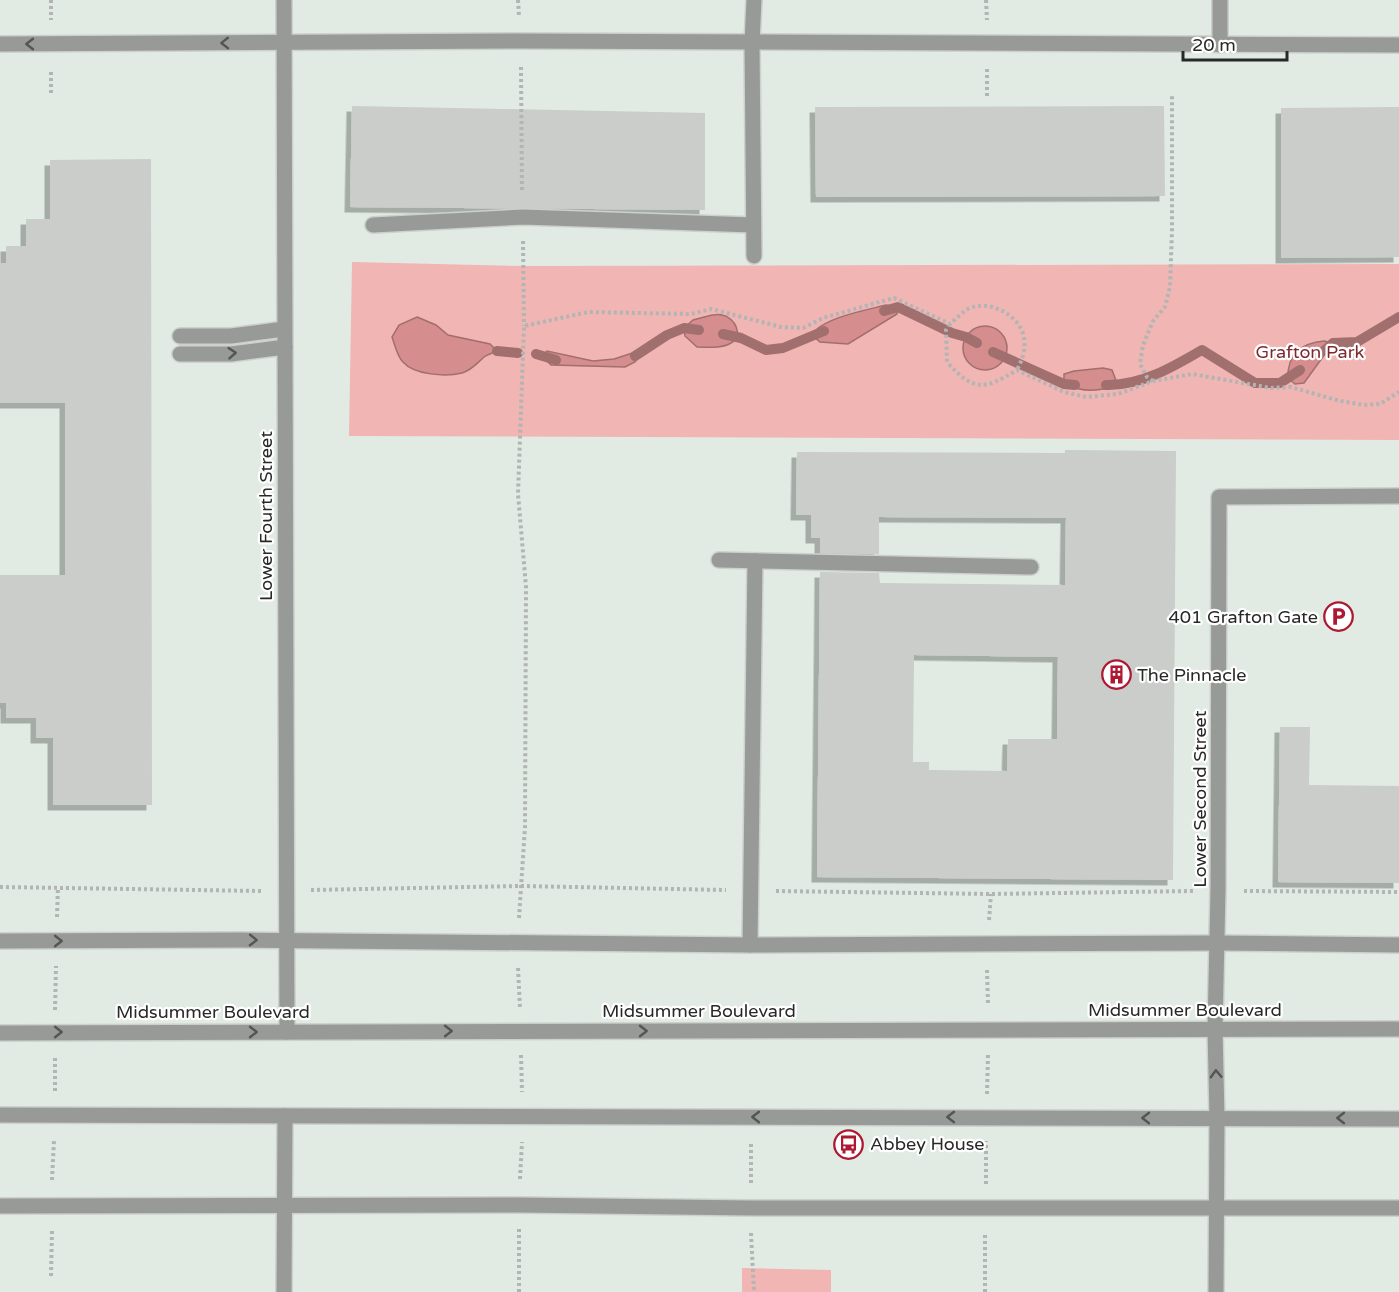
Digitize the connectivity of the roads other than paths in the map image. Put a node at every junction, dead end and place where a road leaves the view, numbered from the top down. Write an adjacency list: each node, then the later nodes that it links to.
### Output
1 (284, 0): 4 (street, Lower Fourth Street)
2 (754, 0): 5 (street)
3 (1220, 0): 7 (street)
4 (284, 42): 5 (street); 6 (street, one-way to 6); 12 (street, Lower Fourth Street)
5 (752, 43): 7 (street); 10 (street)
6 (0, 44)
7 (1220, 45): 8 (street)
8 (1399, 45)
9 (373, 225): 10 (street)
10 (753, 225): 11 (street)
11 (754, 256)
12 (285, 329): 13 (street); 14 (street, Lower Fourth Street)
13 (180, 336)
14 (285, 347): 15 (street, one-way to 14); 20 (street, Lower Fourth Street)
15 (180, 354)
16 (1399, 496): 22 (street, Lower Second Street)
17 (719, 560): 18 (street)
18 (755, 561): 19 (street); 23 (street)
19 (1031, 567)
20 (287, 940): 21 (street, one-way to 20); 23 (street); 27 (street, Lower Fourth Street)
21 (0, 941)
22 (1218, 943): 23 (street); 24 (street); 25 (street, Lower Second Street)
23 (750, 945)
24 (1399, 945)
25 (1215, 1029): 26 (street, Midsummer Boulevard); 27 (street, Midsummer Boulevard, one-way to 25); 31 (street, Lower Second Street, one-way to 25)
26 (1399, 1029)
27 (287, 1032): 28 (street, Midsummer Boulevard, one-way to 27)
28 (0, 1033)
29 (0, 1115): 30 (street)
30 (285, 1116): 31 (street, one-way to 30); 33 (street)
31 (1217, 1118): 32 (street, one-way to 31); 35 (street, Lower Second Street)
32 (1399, 1119)
33 (284, 1205): 34 (street); 35 (street); 37 (street)
34 (0, 1206)
35 (1216, 1208): 36 (street); 38 (street, Lower Second Street)
36 (1399, 1208)
37 (284, 1292)
38 (1216, 1292)

